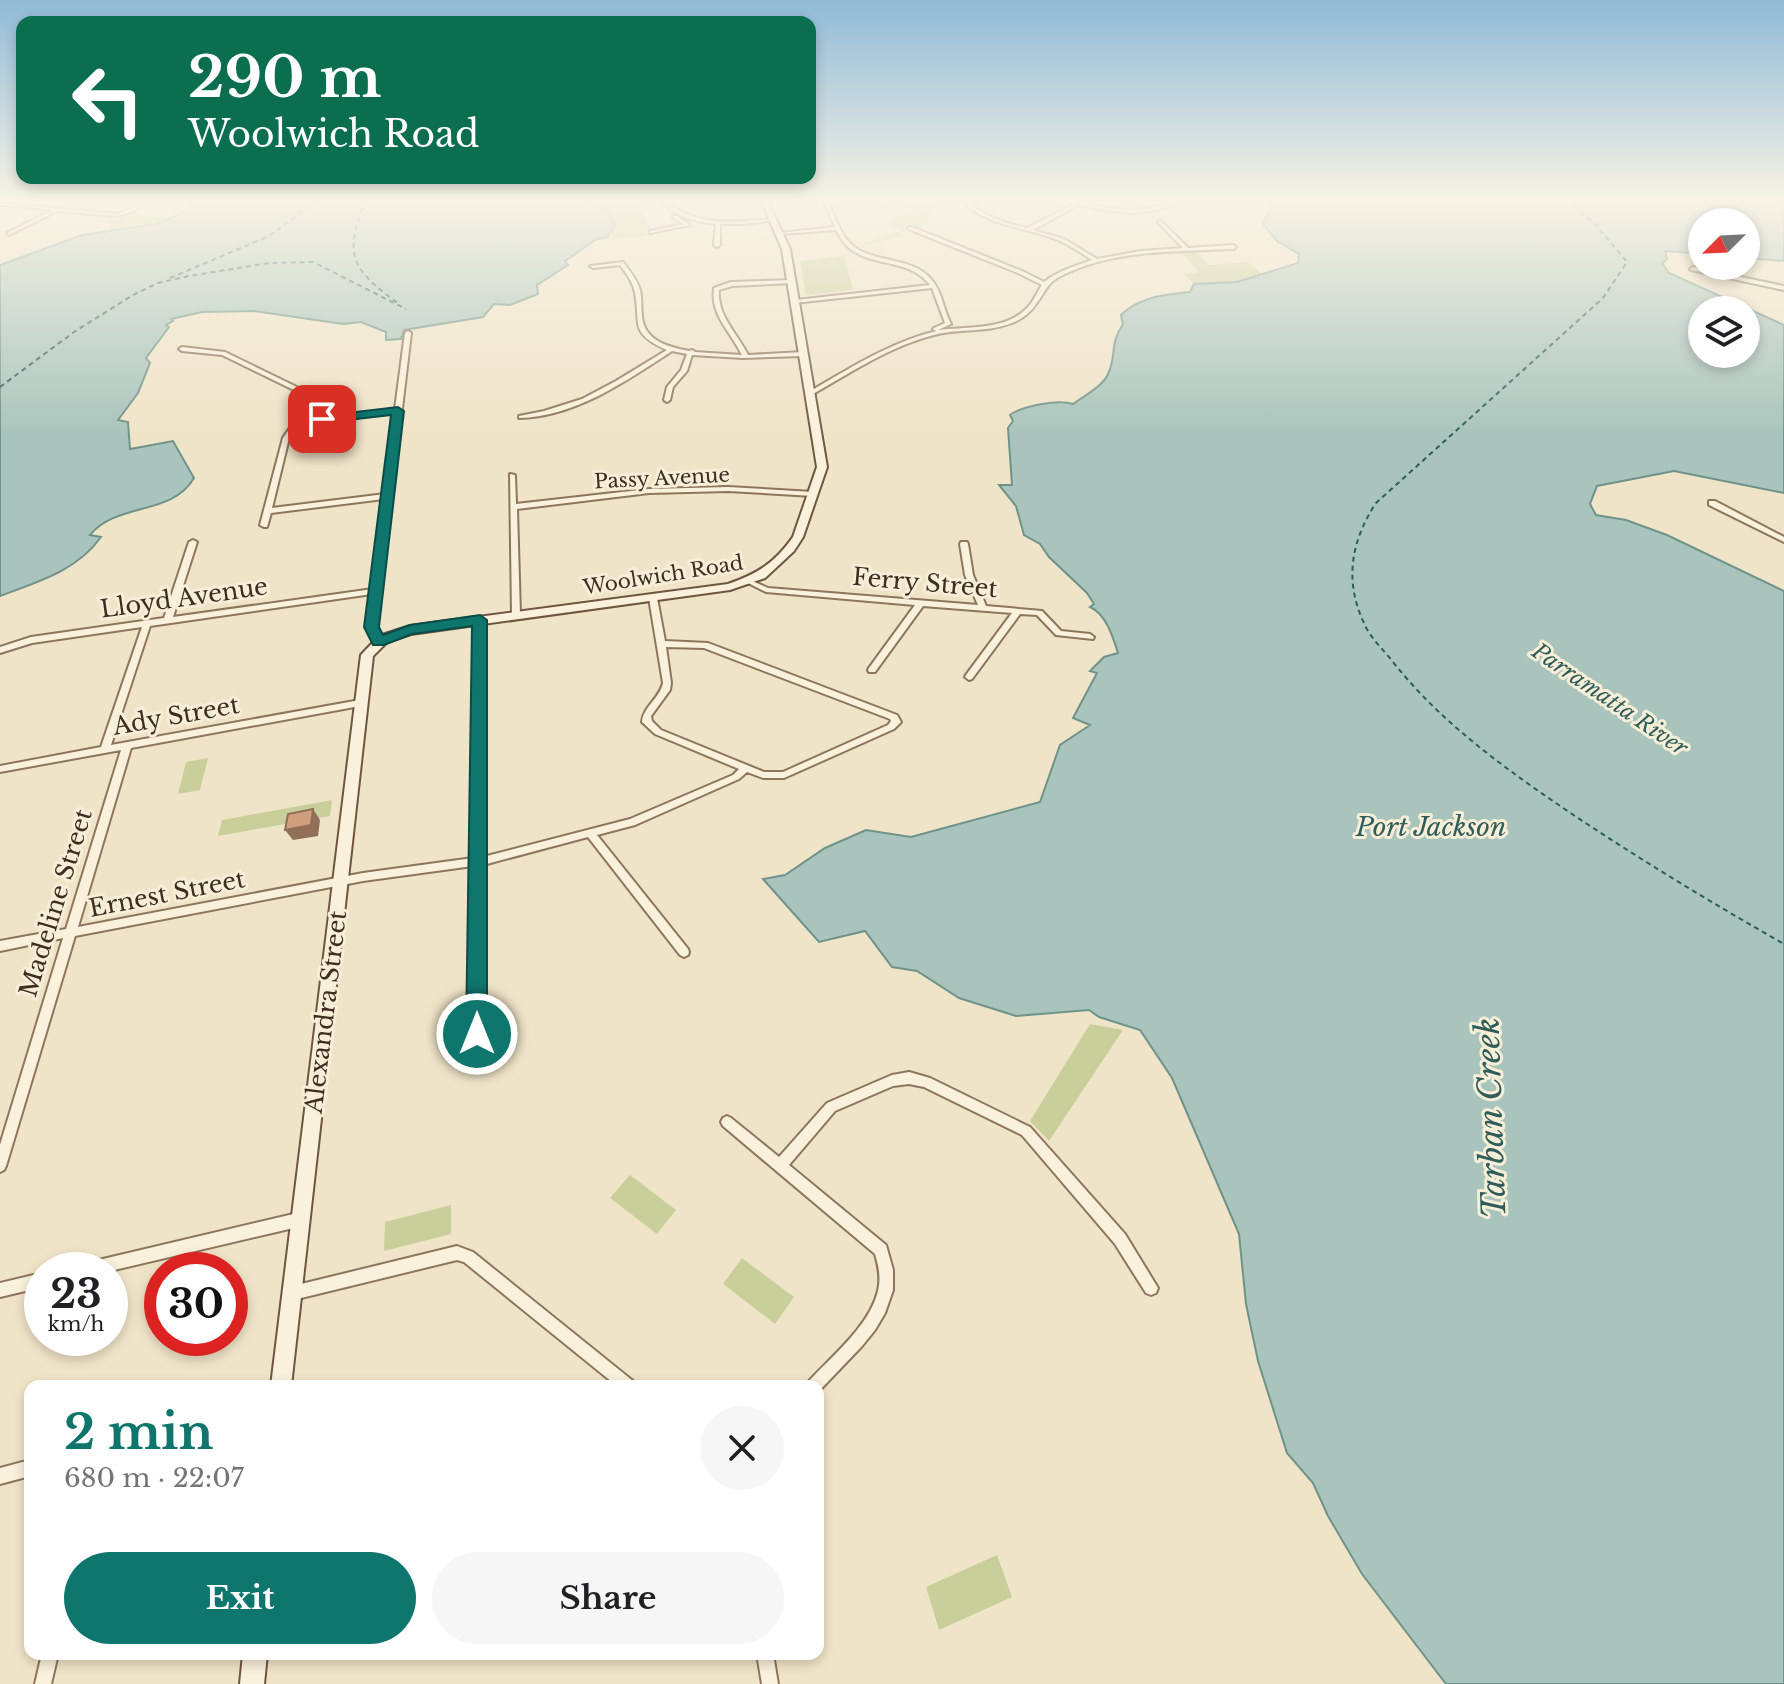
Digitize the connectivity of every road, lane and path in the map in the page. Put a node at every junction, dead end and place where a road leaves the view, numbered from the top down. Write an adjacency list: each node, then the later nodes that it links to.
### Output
1 (631, 279): 13 (street)
2 (928, 279): 8 (street)
3 (1033, 279): 7 (street)
4 (1052, 279): 7 (street)
5 (1750, 280): 9 (street)
6 (792, 281): 10 (street, Woolwich Road); 17 (street)
7 (1045, 285): 12 (street)
8 (934, 286): 10 (street); 12 (street)
9 (1784, 286)
10 (796, 302): 16 (street, Woolwich Road)
11 (408, 333): 20 (street, Alexandra Street)
12 (927, 335): 18 (street)
13 (673, 348): 15 (street); 21 (street)
14 (182, 349): 22 (street)
15 (692, 352): 17 (street); 19 (street)
16 (803, 354): 17 (street); 18 (street, Woolwich Road)
17 (746, 356)
18 (811, 393): 24 (street, Woolwich Road)
19 (667, 400)
20 (398, 411): 22 (street); 25 (street, Alexandra Street)
21 (521, 417)
22 (297, 422): 28 (street)
23 (512, 475): 27 (street)
24 (813, 494): 27 (street, Passy Avenue); 33 (street, Woolwich Road)
25 (388, 496): 28 (street); 34 (street, Alexandra Street)
26 (1712, 503): 30 (street)
27 (513, 507): 39 (street)
28 (267, 511): 29 (street)
29 (264, 525)
30 (1784, 540)
31 (193, 542): 40 (street)
32 (964, 544): 37 (street)
33 (750, 582): 35 (street, Woolwich Road); 36 (street, Ferry Street)
34 (376, 591): 40 (street, Lloyd Avenue); 44 (street, Alexandra Street)
35 (653, 598): 39 (street, Woolwich Road); 45 (street)
36 (921, 603): 37 (street, Ferry Street); 47 (street)
37 (983, 608): 38 (street, Ferry Street)
38 (1018, 611): 43 (street, Ferry Street); 48 (street)
39 (516, 615): 41 (street, Woolwich Road)
40 (168, 620): 42 (street, Lloyd Avenue)
41 (480, 620): 44 (street, Woolwich Road); 55 (street)
42 (147, 623): 46 (street, Lloyd Avenue); 51 (street)
43 (1090, 637)
44 (378, 642): 49 (street, Alexandra Street)
45 (660, 644): 53 (street); 53 (street)
46 (0, 650)
47 (872, 670)
48 (969, 677)
49 (360, 703): 50 (street, Ady Street); 56 (street, Alexandra Street)
50 (127, 745): 51 (street, Ady Street); 57 (street, Madeline Street)
51 (105, 749): 52 (street, Ady Street)
52 (0, 769)
53 (745, 769): 54 (street, Ernest Street)
54 (591, 834): 55 (street, Ernest Street); 59 (street)
55 (477, 862): 56 (street, Ernest Street); 60 (street)
56 (341, 881): 57 (street, Ernest Street); 64 (street, Alexandra Street)
57 (70, 933): 58 (street, Ernest Street); 62 (street, Madeline Street)
58 (0, 946)
59 (684, 952)
60 (477, 1034)
61 (727, 1122): 63 (street)
62 (0, 1166)
63 (780, 1166): 67 (street); 72 (street)
64 (302, 1219): 65 (street); 69 (street, Alexandra Street)
65 (128, 1260)
66 (24, 1284): 68 (street)
67 (1151, 1288)
68 (0, 1290)
69 (293, 1293): 70 (street, Alexandra Street); 71 (street)
70 (282, 1380)
71 (621, 1380)
72 (819, 1380)
73 (24, 1470): 74 (street)
74 (0, 1476)
75 (49, 1660): 78 (street)
76 (254, 1660): 79 (street)
77 (766, 1660): 80 (street)
78 (43, 1684)
79 (252, 1684)
80 (770, 1684)

